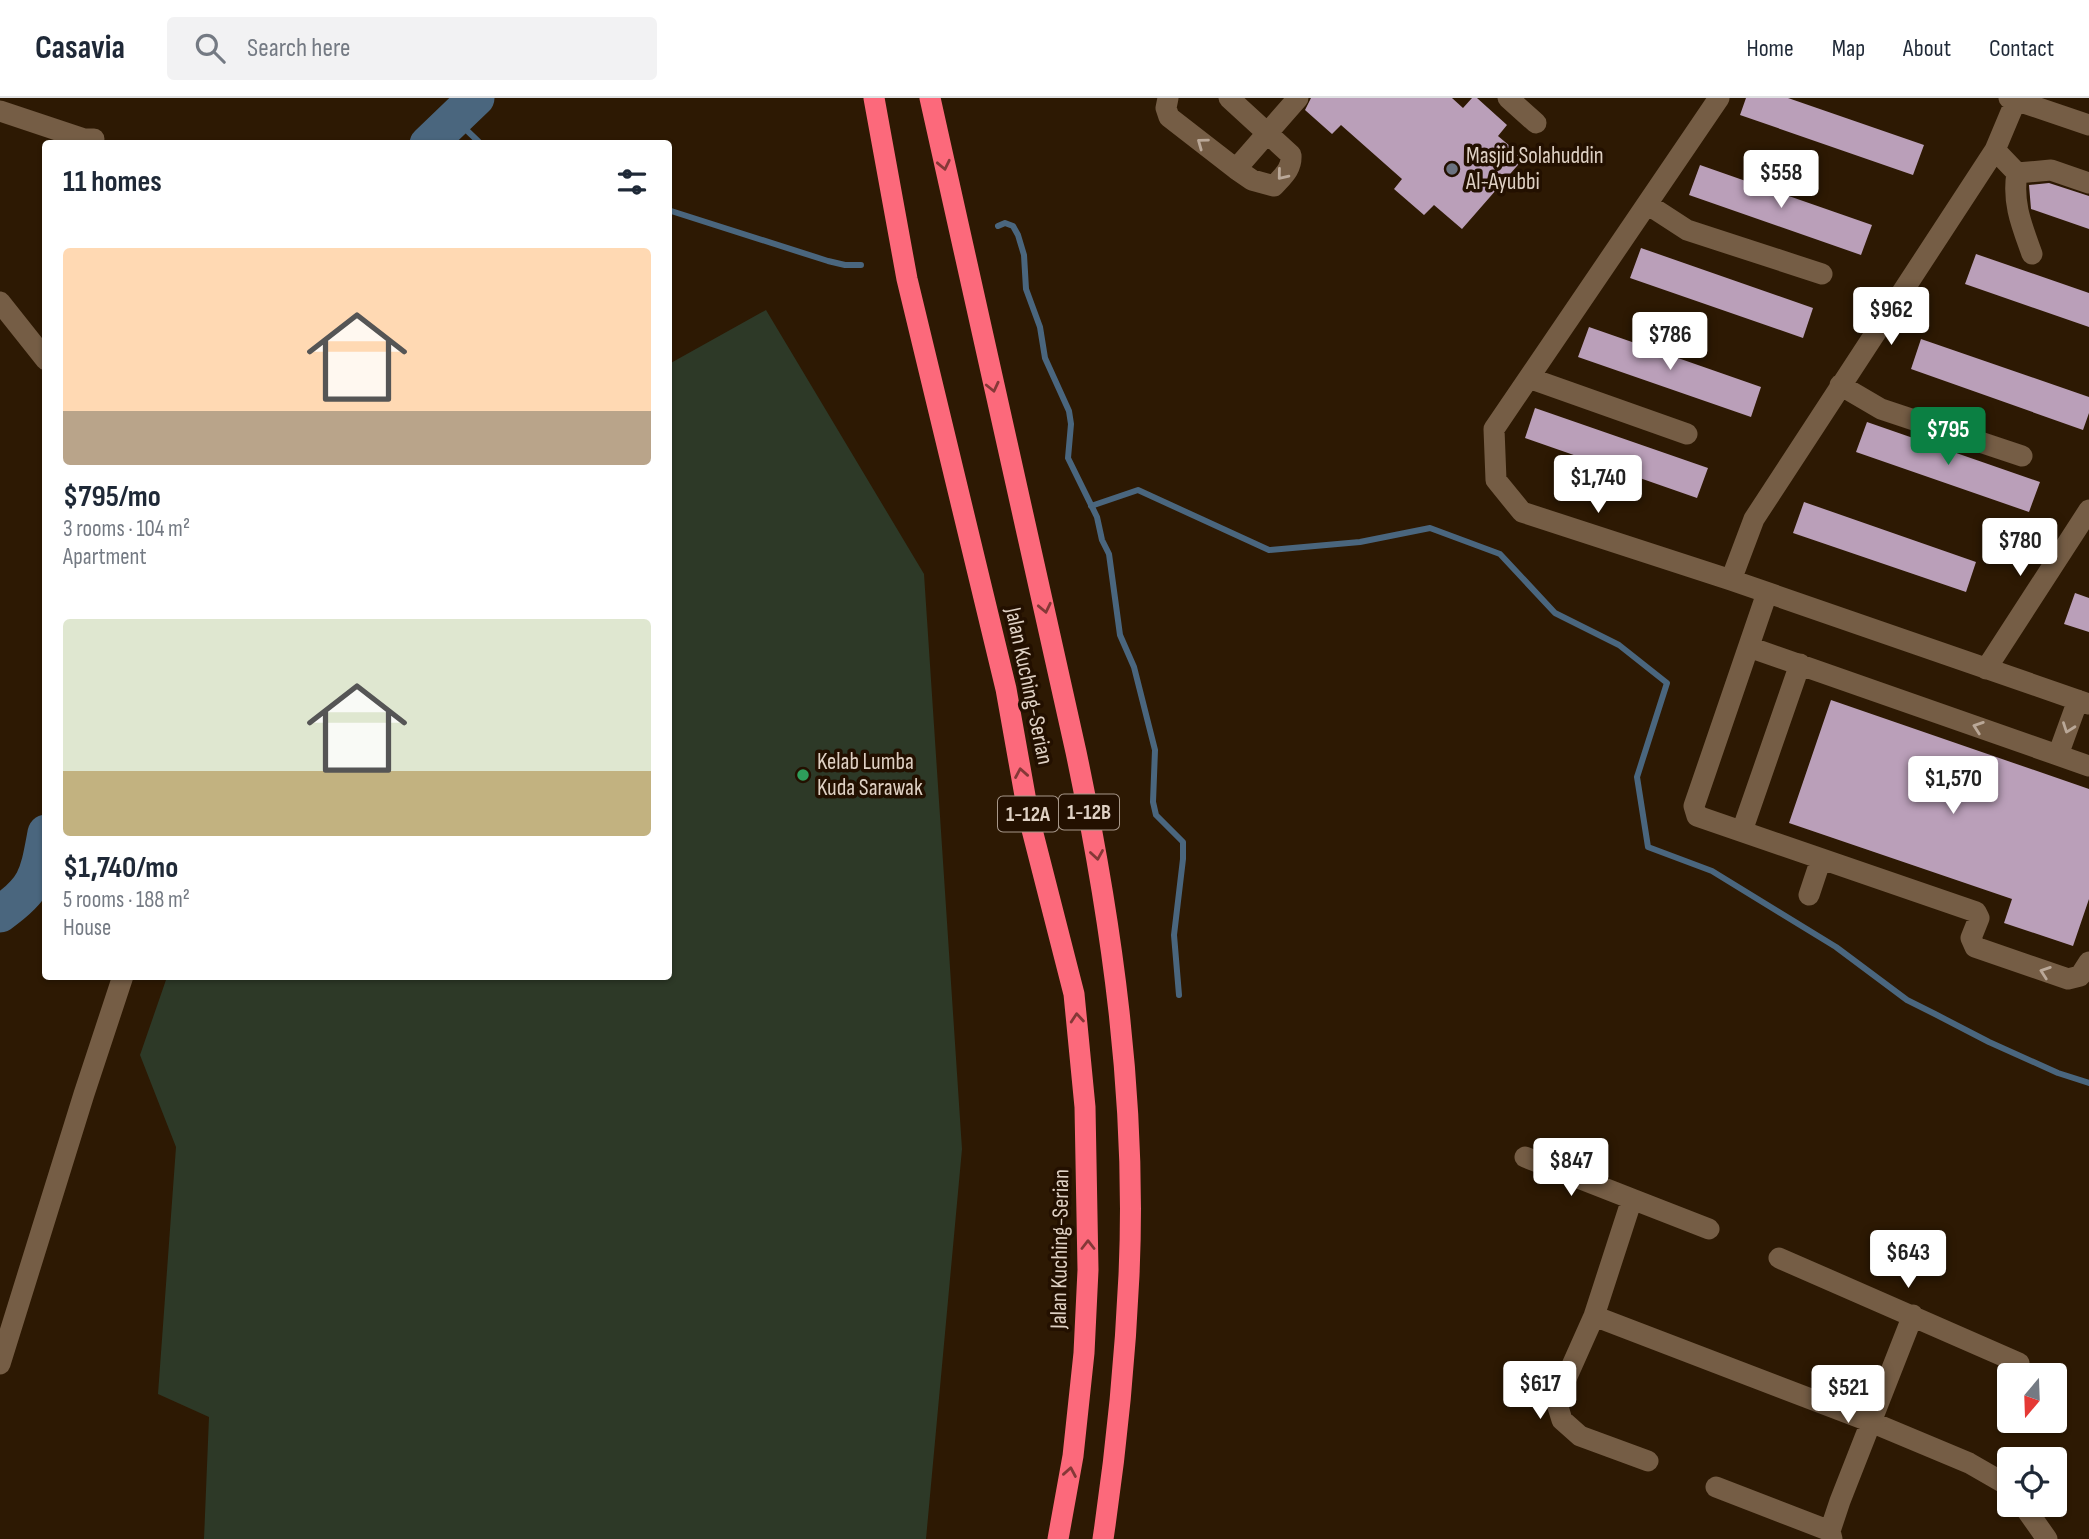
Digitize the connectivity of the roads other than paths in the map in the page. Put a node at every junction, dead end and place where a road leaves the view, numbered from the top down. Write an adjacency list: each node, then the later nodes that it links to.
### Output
1 (874, 98): 55 (highway, Jalan Kuching-Serian / 1-12A, one-way to 1)
2 (930, 98): 56 (highway, Jalan Kuching-Serian / 1-12B, one-way to 56)
3 (1168, 98): 15 (street, one-way to 3)
4 (1229, 98): 12 (street)
5 (1508, 98): 11 (street)
6 (1719, 98): 18 (street)
7 (1295, 99): 12 (street)
8 (2012, 99): 10 (street); 14 (street)
9 (0, 111): 13 (street)
10 (2087, 117)
11 (1536, 123)
12 (1268, 131): 15 (street); 15 (street, one-way to 15)
13 (94, 139)
14 (1995, 150): 16 (street); 24 (street)
15 (1236, 169)
16 (2017, 173): 17 (street); 19 (street)
17 (2089, 183)
18 (1647, 204): 20 (street); 23 (street)
19 (2032, 254)
20 (1822, 274)
21 (0, 303): 22 (street)
22 (42, 355)
23 (1529, 378): 25 (street); 28 (street)
24 (1840, 385): 26 (street); 28 (street)
25 (1687, 434)
26 (2022, 456)
27 (2089, 510): 32 (street)
28 (1731, 580): 29 (street)
29 (1767, 593): 30 (street); 32 (street)
30 (1749, 646): 31 (street); 36 (street)
31 (1800, 664): 34 (street, one-way to 31); 36 (street)
32 (1986, 670): 33 (street)
33 (2083, 702): 34 (street, one-way to 34)
34 (2058, 755): 35 (street)
35 (2087, 760)
36 (1742, 831): 37 (street)
37 (1821, 859): 38 (street); 39 (street, one-way to 37)
38 (1809, 895)
39 (2089, 962)
40 (122, 980): 48 (street)
41 (1525, 1157): 42 (street)
42 (1633, 1199): 43 (street); 46 (street)
43 (1709, 1229)
44 (1779, 1258): 45 (street)
45 (1913, 1315): 47 (street); 49 (street)
46 (1594, 1316): 49 (street); 50 (street)
47 (2019, 1363)
48 (0, 1364)
49 (1871, 1422): 51 (street); 54 (street)
50 (1648, 1461)
51 (1997, 1479)
52 (1716, 1487): 54 (street)
53 (2031, 1517): 57 (street)
54 (1831, 1535)
55 (1058, 1539)
56 (1103, 1539)
57 (2047, 1539)

